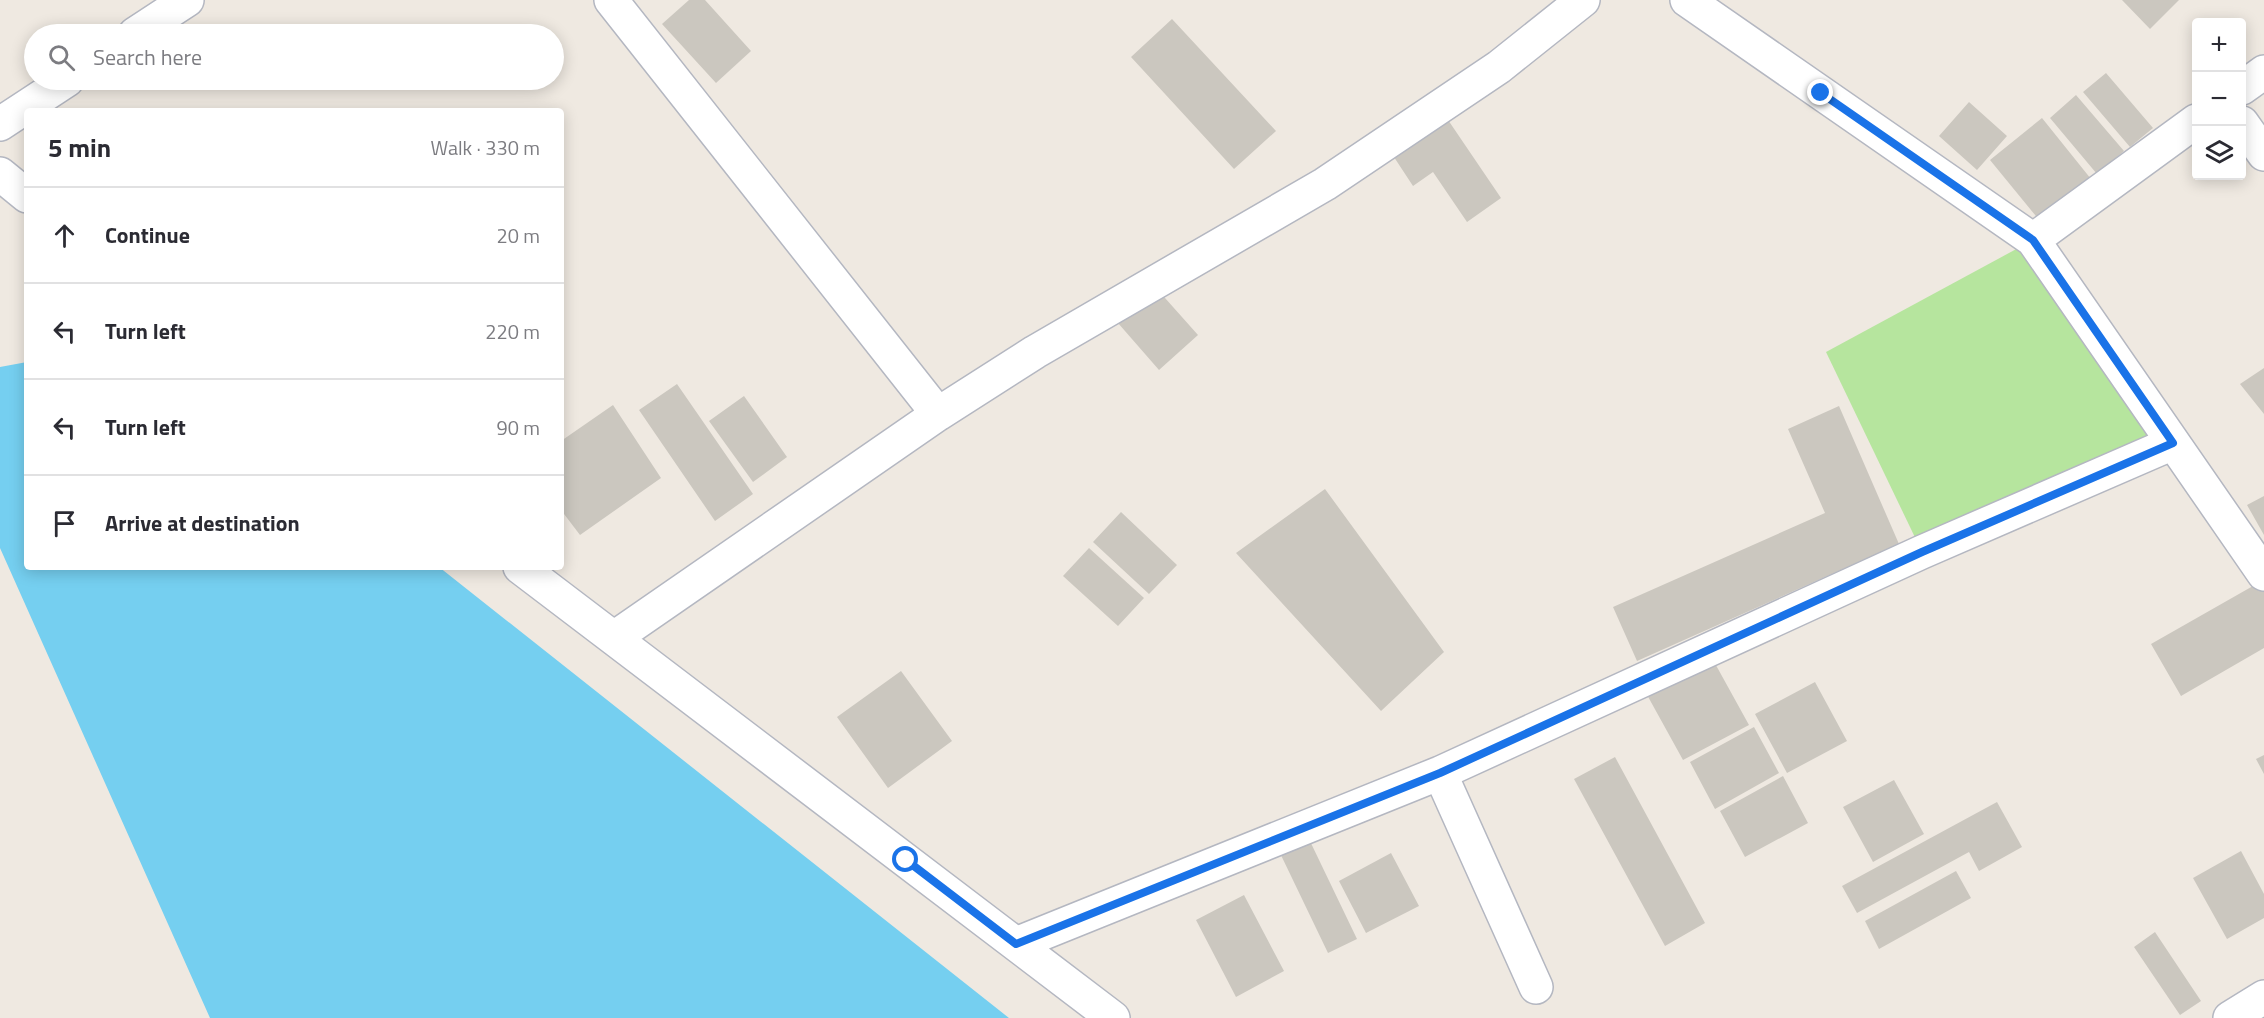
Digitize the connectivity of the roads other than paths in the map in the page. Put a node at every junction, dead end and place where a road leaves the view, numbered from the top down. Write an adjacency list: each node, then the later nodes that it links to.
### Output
1 (187, 0): 5 (street)
2 (611, 0): 18 (street)
3 (1583, 0): 18 (street)
4 (1687, 0): 17 (street)
5 (150, 24)
6 (2264, 72): 7 (street)
7 (2246, 85)
8 (52, 90): 10 (street)
9 (24, 108): 11 (street)
10 (24, 108)
11 (0, 124)
12 (2192, 124): 17 (street)
13 (2243, 126): 14 (street)
14 (2264, 154)
15 (0, 174): 16 (street)
16 (24, 194)
17 (2033, 240): 19 (street)
18 (938, 414): 22 (street)
19 (2173, 443): 21 (street); 23 (street)
20 (523, 570): 22 (street)
21 (2264, 574)
22 (614, 638): 24 (street)
23 (1440, 773): 24 (street); 25 (street)
24 (1016, 944): 27 (street)
25 (1536, 987)
26 (2264, 997): 28 (street)
27 (1113, 1018)
28 (2230, 1018)

